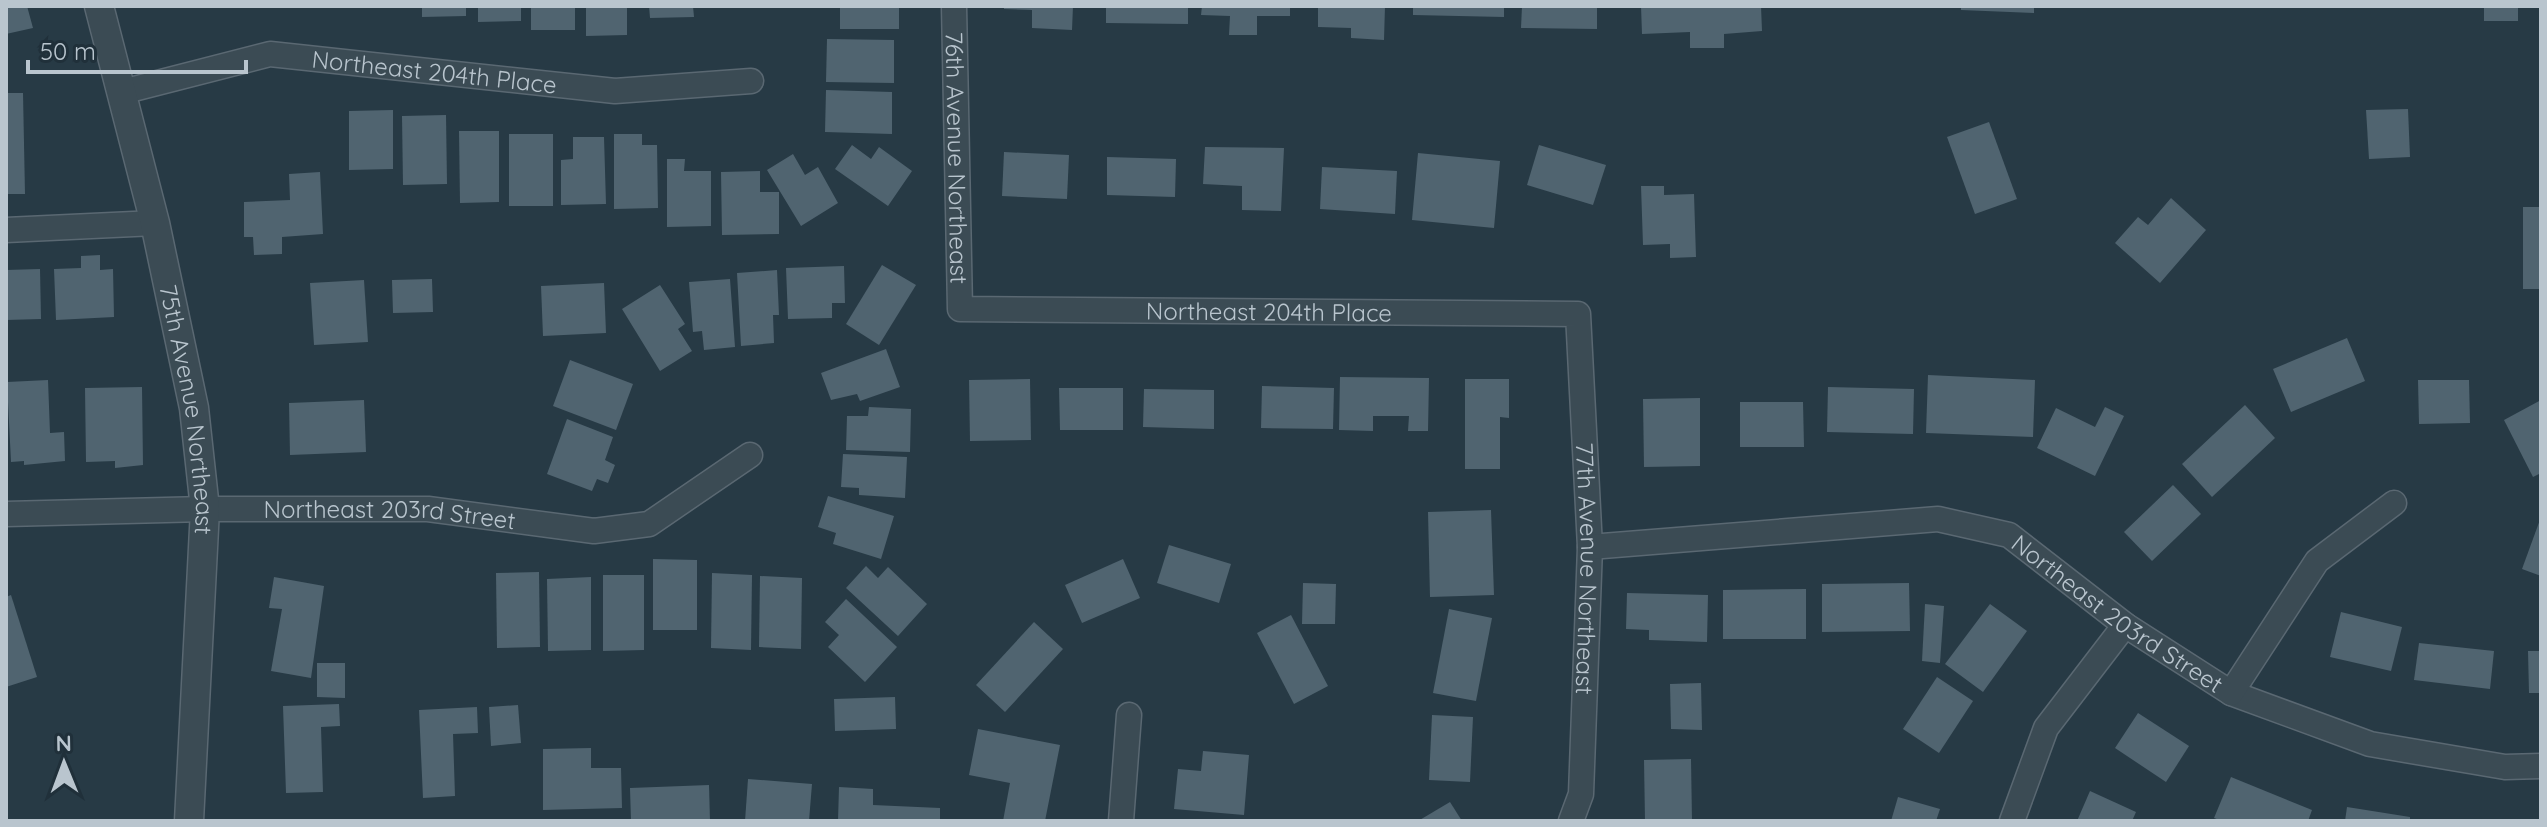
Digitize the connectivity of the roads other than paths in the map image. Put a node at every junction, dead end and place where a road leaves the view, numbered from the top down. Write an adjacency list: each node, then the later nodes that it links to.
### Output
1 (99, 6): 4 (street, 75th Avenue Northeast)
2 (954, 6): 7 (street, 76th Avenue Northeast)
3 (751, 81): 4 (street, Northeast 204th Place)
4 (122, 92): 5 (street, 75th Avenue Northeast)
5 (155, 223): 6 (street); 11 (street, 75th Avenue Northeast)
6 (6, 230)
7 (960, 309): 8 (street, Northeast 204th Place)
8 (1578, 314): 13 (street, 77th Avenue Northeast)
9 (750, 455): 11 (street, Northeast 203rd Street)
10 (2394, 503): 15 (street)
11 (205, 509): 12 (street, Northeast 203rd Street); 18 (street, 75th Avenue Northeast)
12 (6, 514)
13 (1590, 547): 14 (street, Northeast 203rd Street); 20 (street, 77th Avenue Northeast)
14 (2125, 625): 15 (street, Northeast 203rd Street); 21 (street)
15 (2231, 693): 17 (street, Northeast 203rd Street)
16 (1129, 715): 19 (street)
17 (2541, 766)
18 (189, 821)
19 (1121, 821)
20 (1571, 821)
21 (2012, 821)

